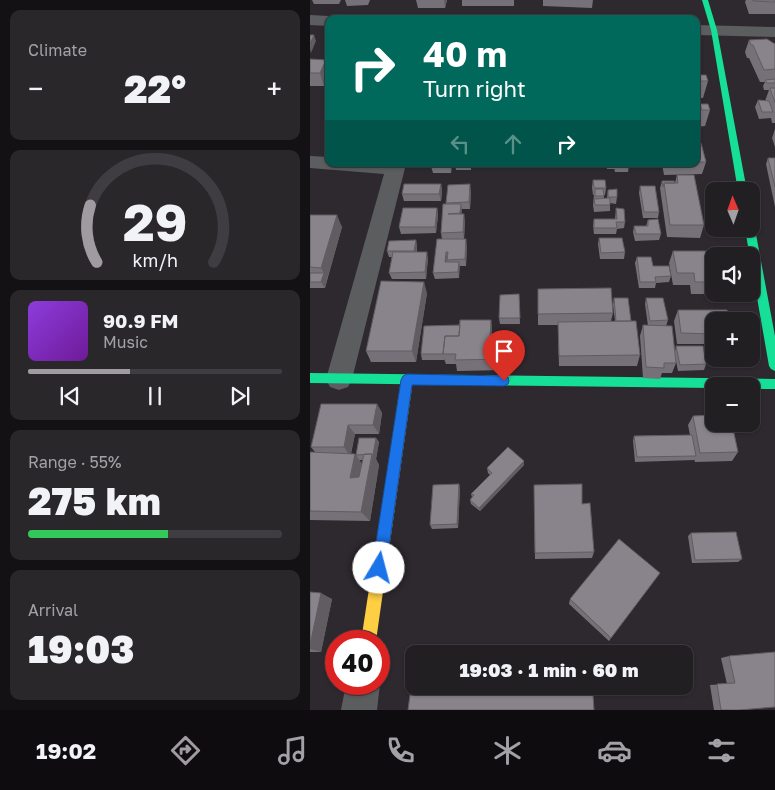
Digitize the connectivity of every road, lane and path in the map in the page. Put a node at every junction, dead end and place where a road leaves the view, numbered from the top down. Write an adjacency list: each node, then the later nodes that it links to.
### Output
1 (705, 0): 5 (street)
2 (310, 20): 3 (street)
3 (325, 21)
4 (700, 30): 5 (street)
5 (714, 30): 6 (street); 10 (street)
6 (775, 32)
7 (310, 162): 8 (street)
8 (325, 163)
9 (395, 167): 14 (street)
10 (741, 182)
11 (752, 238): 12 (street)
12 (775, 366)
13 (310, 378): 14 (street)
14 (339, 379): 15 (street)
15 (407, 380): 16 (street); 17 (street)
16 (775, 384)
17 (370, 630)
18 (361, 695): 19 (street)
19 (359, 710)

